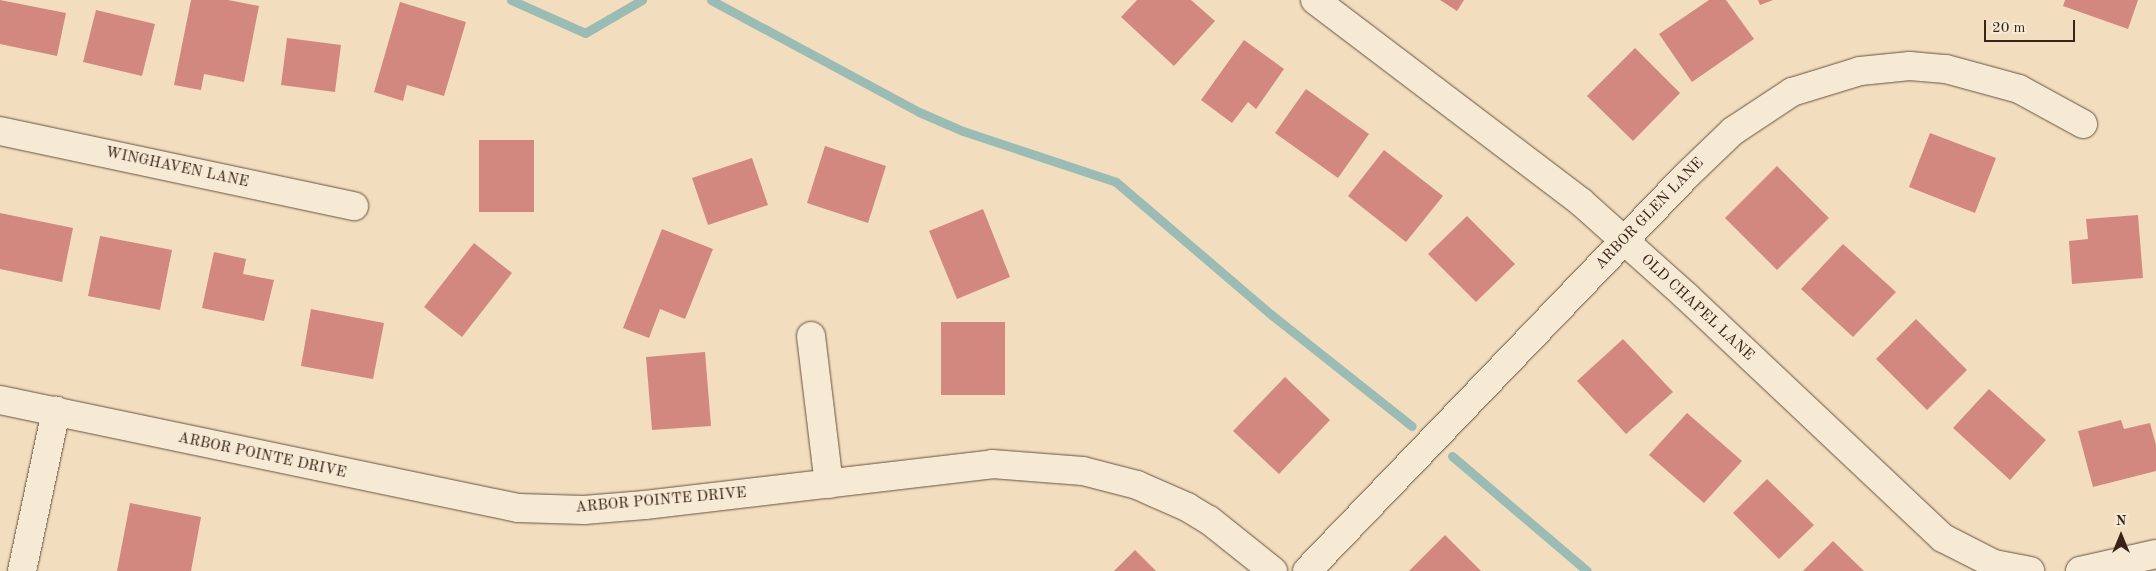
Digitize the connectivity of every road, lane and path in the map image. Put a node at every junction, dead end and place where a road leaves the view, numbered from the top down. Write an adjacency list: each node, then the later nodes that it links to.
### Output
1 (1315, 0): 5 (street, OLD CHAPEL LANE)
2 (2083, 124): 5 (street, ARBOR GLEN LANE)
3 (0, 131): 4 (street, WINGHAVEN LANE)
4 (354, 206)
5 (1624, 241): 13 (street, ARBOR GLEN LANE); 14 (street, OLD CHAPEL LANE)
6 (811, 336): 9 (street)
7 (0, 400): 8 (street, ARBOR POINTE DRIVE)
8 (56, 412): 9 (street, ARBOR POINTE DRIVE); 11 (street)
9 (829, 484): 12 (street, ARBOR POINTE DRIVE)
10 (2155, 557): 15 (street)
11 (22, 571)
12 (1273, 571)
13 (1307, 571)
14 (2030, 571)
15 (2080, 571)

